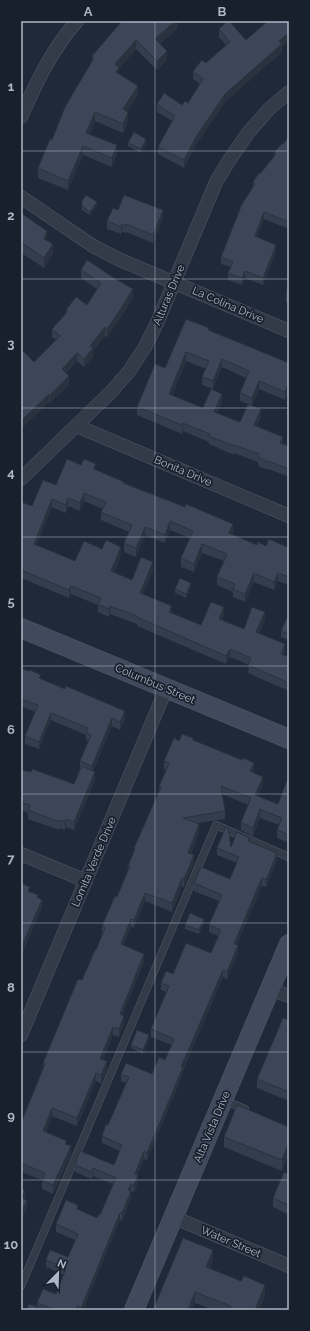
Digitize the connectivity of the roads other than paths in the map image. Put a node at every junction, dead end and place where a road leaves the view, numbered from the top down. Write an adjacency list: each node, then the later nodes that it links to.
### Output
1 (77, 21): 3 (street)
2 (289, 92): 5 (street, Alturas Drive)
3 (21, 117)
4 (21, 197): 5 (street, La Colina Drive)
5 (174, 283): 6 (street, La Colina Drive); 7 (street, Alturas Drive)
6 (289, 331)
7 (77, 426): 8 (street, Alturas Drive); 9 (street, Bonita Drive)
8 (21, 479)
9 (289, 516)
10 (21, 628): 11 (street, Columbus Street)
11 (166, 689): 12 (street, Columbus Street); 15 (street, Lomita Verde Drive)
12 (289, 739)
13 (21, 854): 15 (street)
14 (289, 857): 24 (lane)
15 (86, 881): 19 (street, Lomita Verde Drive)
16 (289, 944): 17 (street, Alta Vista Drive)
17 (270, 988): 18 (street); 20 (street, Alta Vista Drive)
18 (289, 996)
19 (21, 1035)
20 (223, 1100): 21 (lane); 22 (street, Alta Vista Drive)
21 (252, 1112)
22 (173, 1218): 23 (street, Water Street); 25 (street, Alta Vista Drive)
23 (289, 1266)
24 (21, 1286)
25 (134, 1310)

